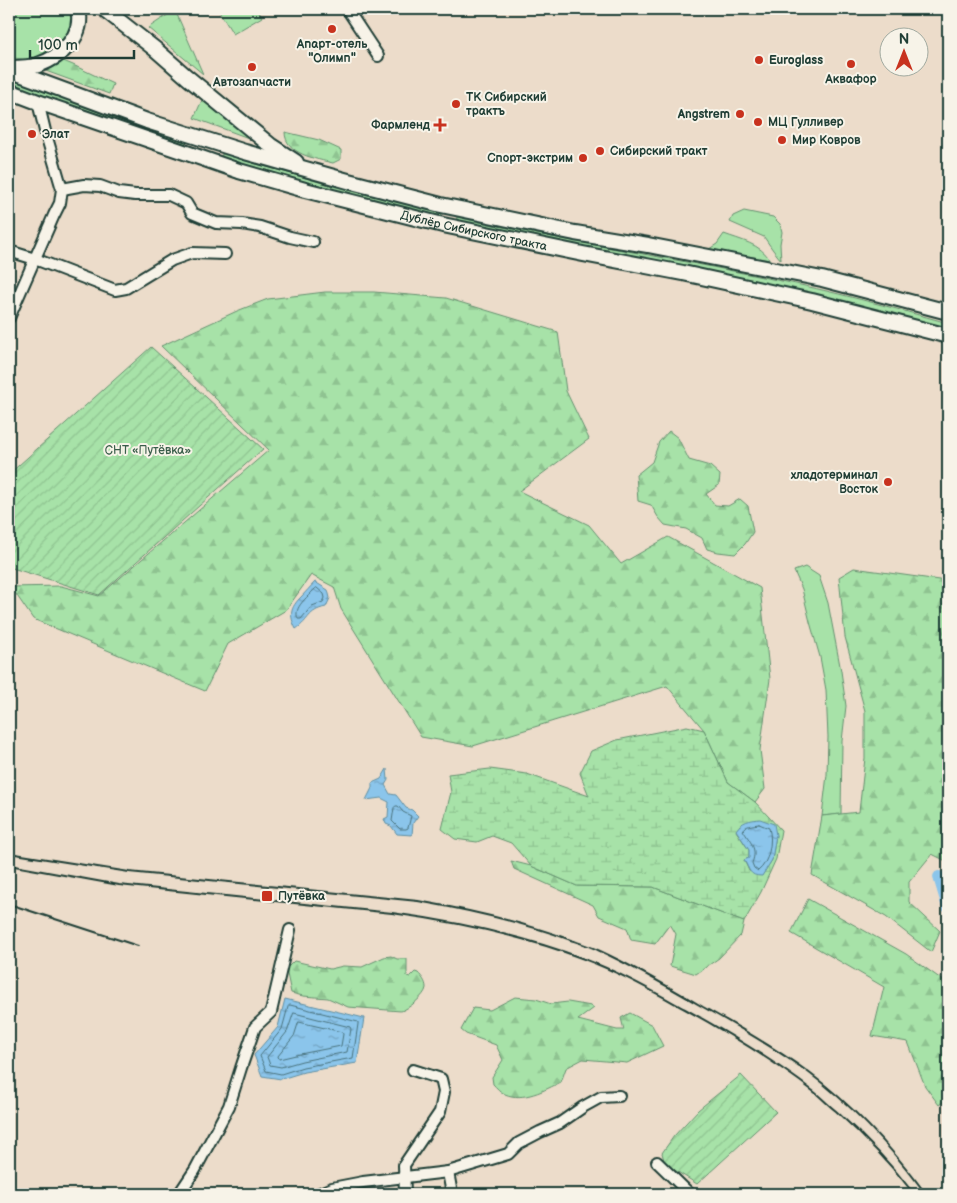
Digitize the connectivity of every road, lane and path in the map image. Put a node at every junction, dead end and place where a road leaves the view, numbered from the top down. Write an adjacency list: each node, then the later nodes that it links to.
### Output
1 (78, 9): 5 (main road)
2 (104, 9): 8 (main road)
3 (347, 9): 4 (street)
4 (378, 56)
5 (9, 70): 8 (main road, Дублёр Сибирского тракта)
6 (9, 91): 7 (main road, Дублёр Сибирского тракта)
7 (38, 102): 9 (street); 16 (main road, Дублёр Сибирского тракта)
8 (309, 170): 14 (main road, Дублёр Сибирского тракта)
9 (61, 186): 10 (street); 13 (street)
10 (314, 242)
11 (9, 251): 13 (street)
12 (224, 254): 13 (street)
13 (35, 260): 15 (street)
14 (948, 312)
15 (9, 318)
16 (948, 336)
17 (290, 930): 23 (street)
18 (413, 1070): 22 (street)
19 (619, 1096): 21 (street)
20 (657, 1162): 27 (street)
21 (448, 1172): 22 (street); 26 (street)
22 (404, 1178): 24 (street); 25 (street)
23 (179, 1194)
24 (318, 1194)
25 (405, 1194)
26 (452, 1194)
27 (690, 1194)

